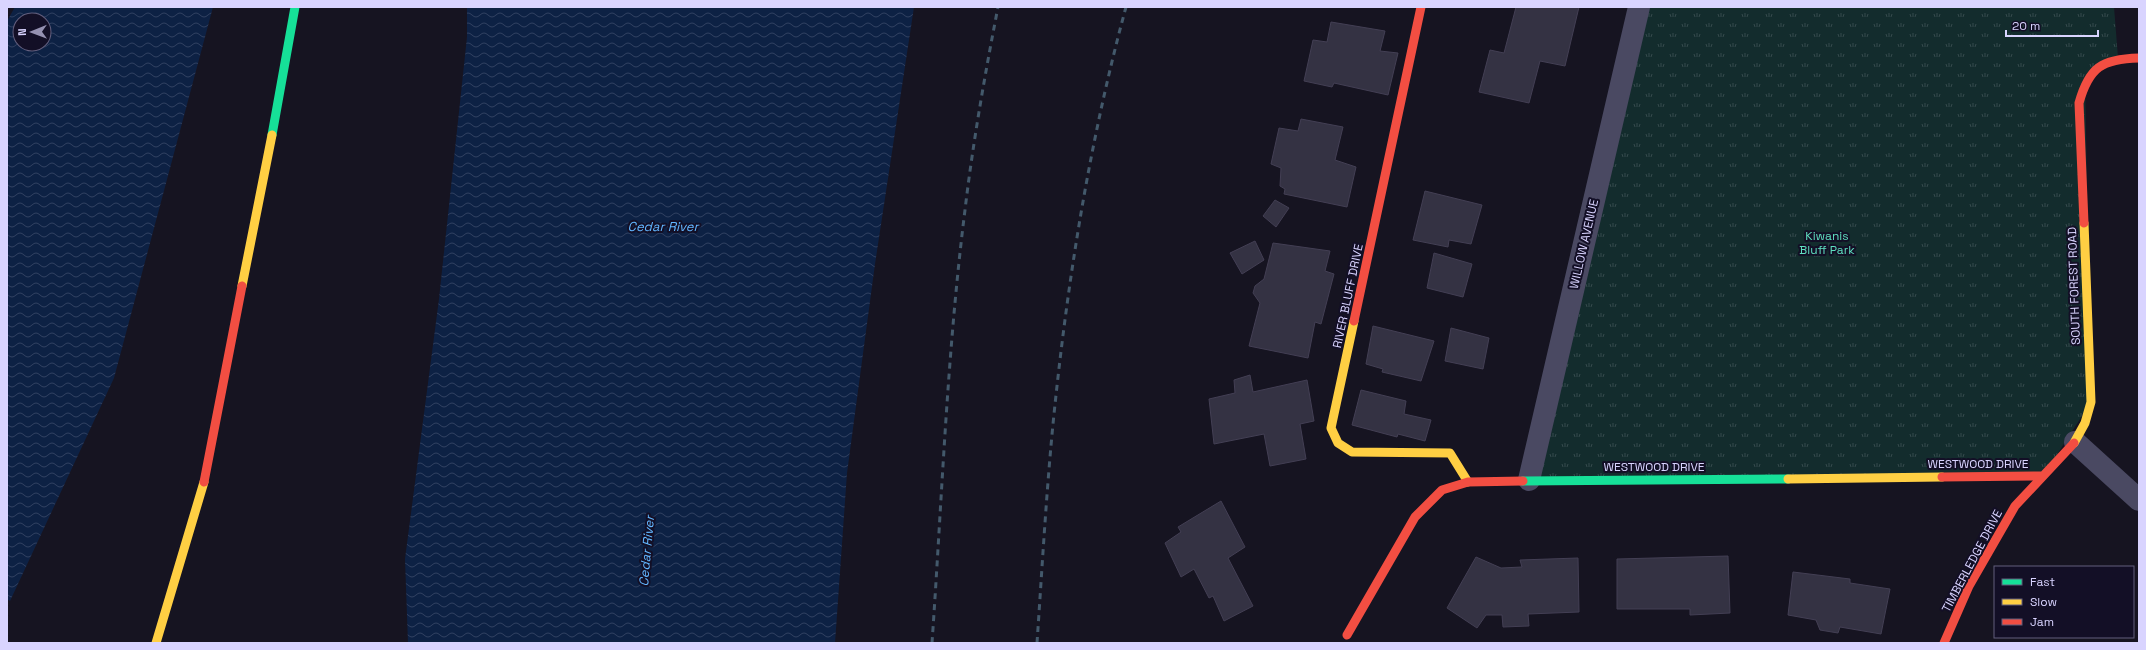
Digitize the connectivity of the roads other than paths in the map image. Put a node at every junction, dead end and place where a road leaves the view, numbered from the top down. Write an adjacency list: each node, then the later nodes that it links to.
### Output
1 (295, 7): 11 (street)
2 (1421, 7): 8 (street, RIVER BLUFF DRIVE)
3 (1639, 7): 7 (street, WILLOW AVENUE)
4 (2139, 58): 5 (street, SOUTH FOREST ROAD)
5 (2075, 442): 6 (street, SOUTH FOREST ROAD); 9 (street)
6 (2043, 476): 7 (street, WESTWOOD DRIVE); 12 (street, TIMBERLEDGE DRIVE)
7 (1529, 480): 8 (street, WESTWOOD DRIVE)
8 (1468, 482): 10 (street, WESTWOOD DRIVE)
9 (2139, 500)
10 (1347, 635)
11 (156, 643)
12 (1944, 643)

